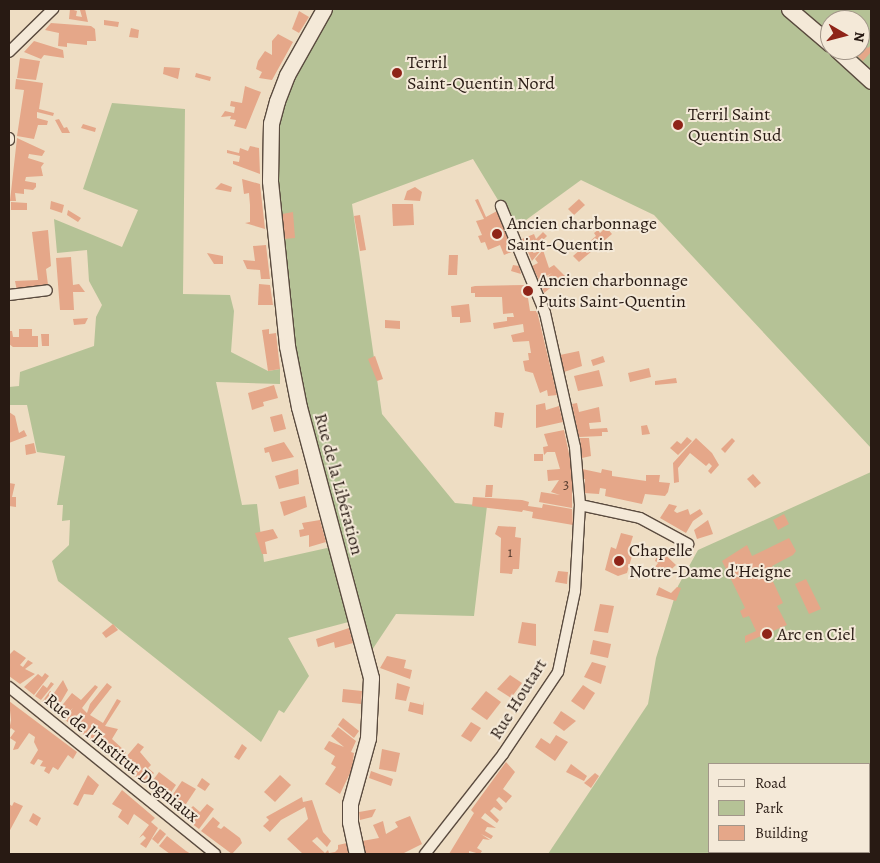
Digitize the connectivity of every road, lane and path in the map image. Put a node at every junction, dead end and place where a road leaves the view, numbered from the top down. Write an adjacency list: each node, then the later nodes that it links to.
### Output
1 (53, 9): 5 (street)
2 (324, 9): 16 (street, Rue de la Libération)
3 (789, 9): 4 (street)
4 (820, 35)
5 (9, 52)
6 (848, 60): 7 (street)
7 (871, 81)
8 (501, 206): 11 (street, Rue Houtart)
9 (47, 290): 10 (street)
10 (9, 295)
11 (580, 505): 12 (street); 14 (street, Rue Houtart)
12 (688, 544)
13 (9, 687): 15 (street, Rue de l'Institut Dogniaux)
14 (426, 853)
15 (214, 854)
16 (357, 854)

